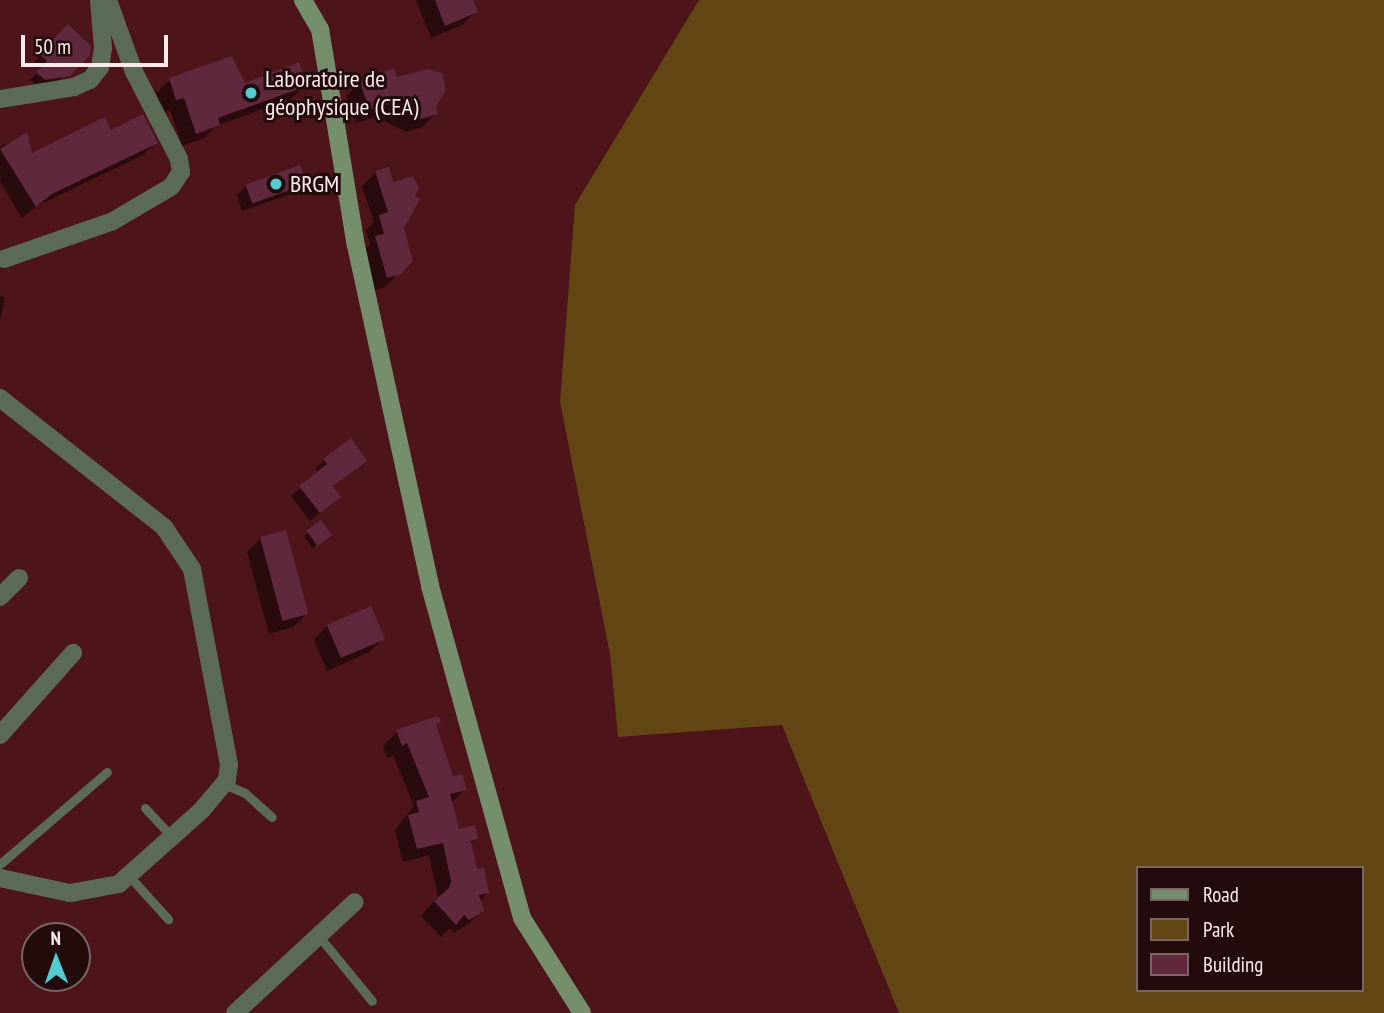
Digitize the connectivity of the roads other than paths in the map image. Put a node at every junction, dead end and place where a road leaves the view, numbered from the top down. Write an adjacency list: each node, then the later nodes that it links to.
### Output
1 (99, 0): 4 (street)
2 (108, 0): 5 (street)
3 (303, 0): 24 (street)
4 (0, 99)
5 (4, 259)
6 (0, 398): 12 (street)
7 (19, 578): 8 (street)
8 (0, 597)
9 (73, 653): 10 (street)
10 (0, 735)
11 (107, 772): 16 (lane)
12 (225, 784): 14 (lane); 15 (street)
13 (145, 808): 15 (lane)
14 (272, 817)
15 (174, 839): 17 (street)
16 (0, 864)
17 (130, 877): 18 (street); 20 (lane)
18 (0, 878)
19 (355, 902): 21 (street)
20 (168, 919)
21 (318, 935): 22 (lane); 23 (street)
22 (372, 1001)
23 (235, 1013)
24 (582, 1013)

